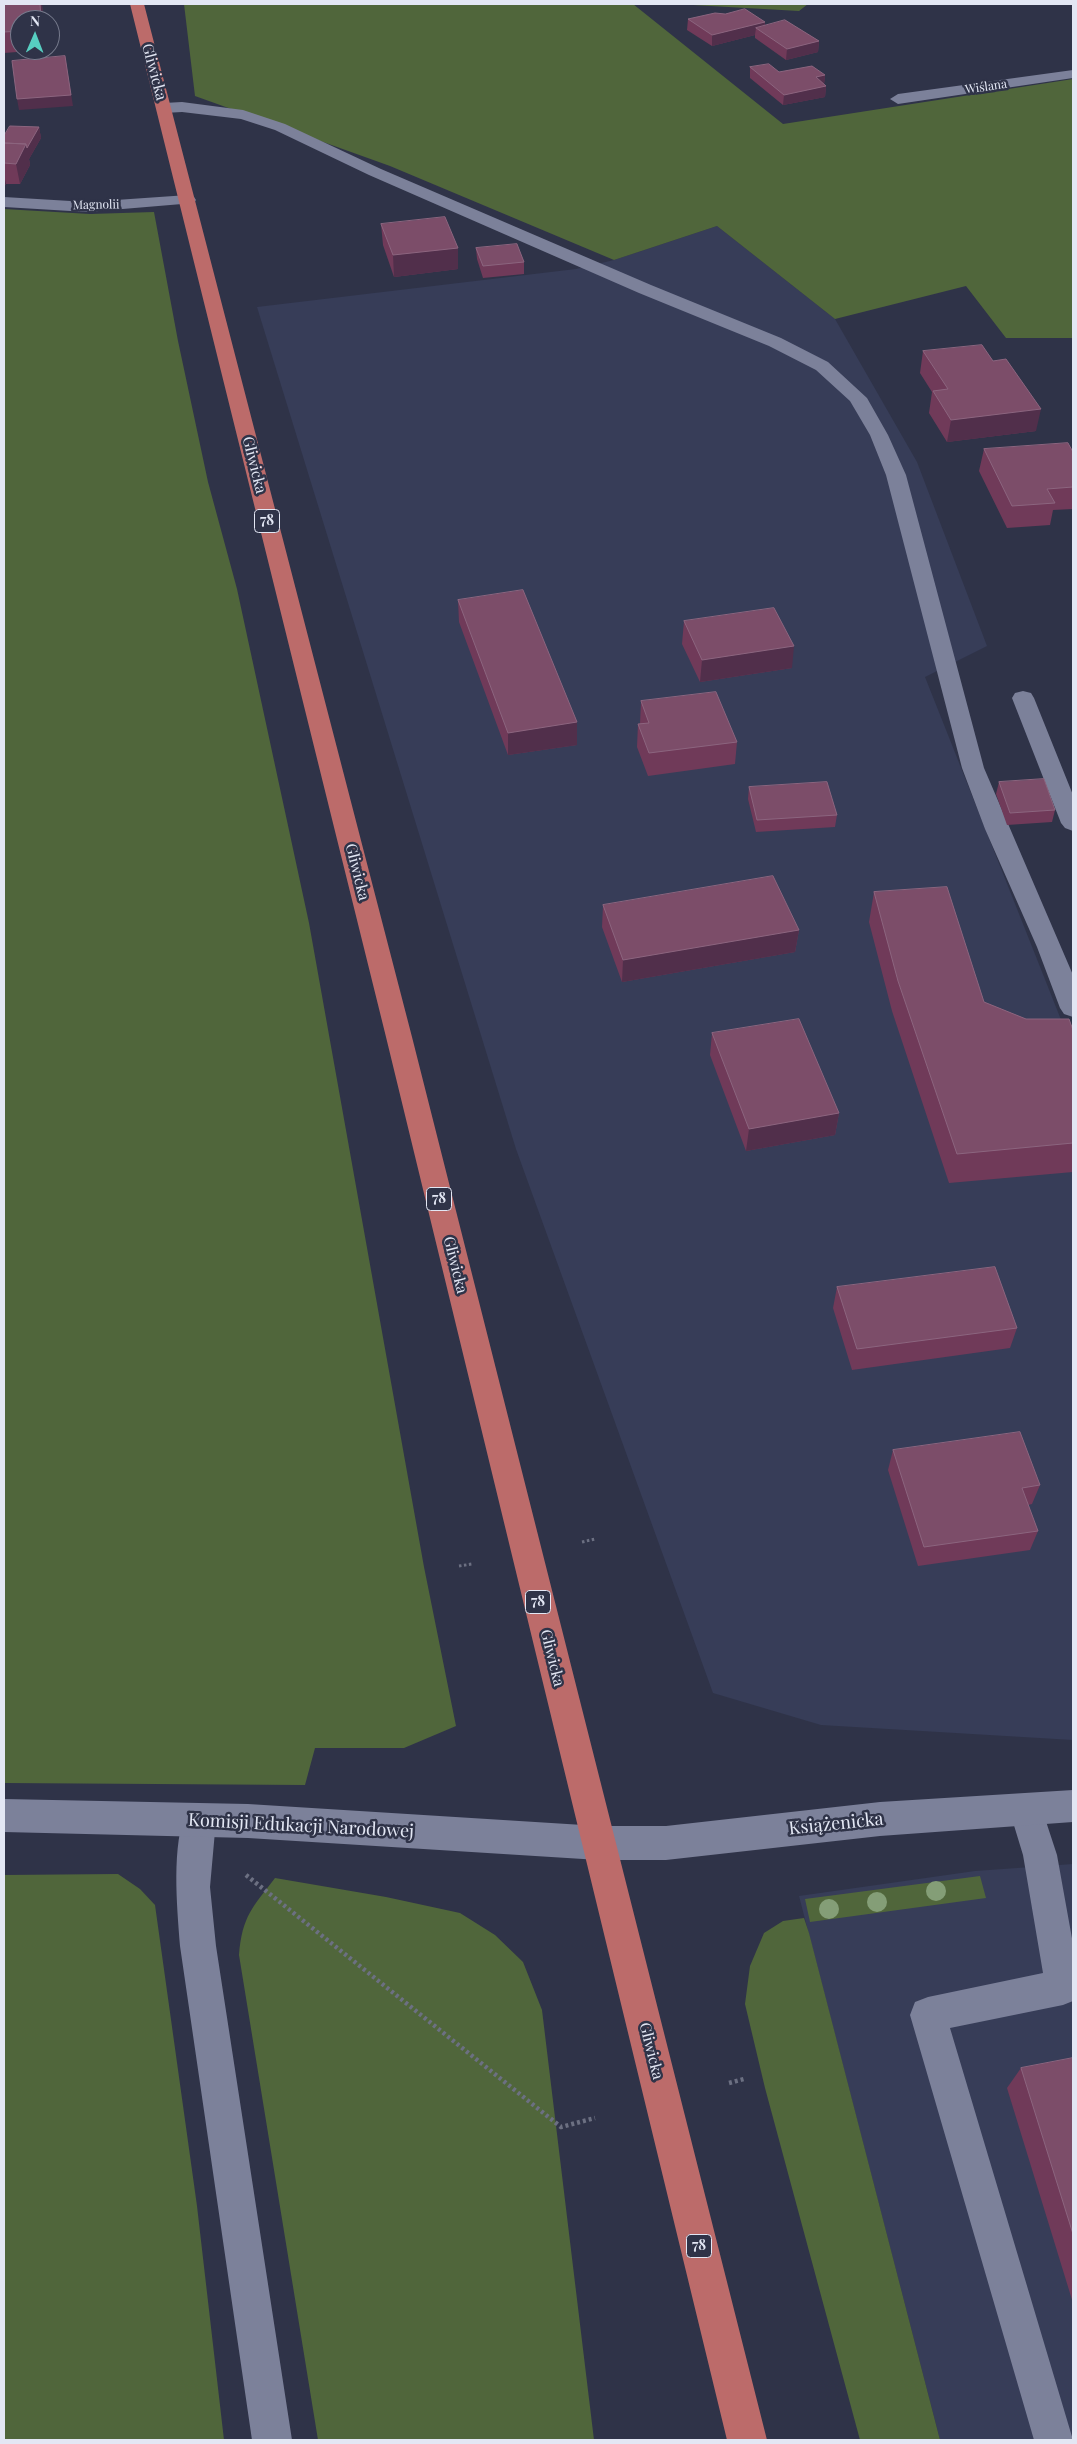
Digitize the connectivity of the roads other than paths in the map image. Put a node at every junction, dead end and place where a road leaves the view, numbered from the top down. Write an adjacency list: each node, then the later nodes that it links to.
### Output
1 (136, 4): 4 (main road, Gliwicka / 78)
2 (1073, 74): 3 (street, Wiślana)
3 (898, 99)
4 (164, 108): 5 (main road, Gliwicka / 78); 9 (street)
5 (188, 200): 6 (street, Magnolii); 14 (main road, Gliwicka / 78)
6 (4, 202)
7 (1023, 698): 8 (street)
8 (1073, 823)
9 (1073, 1008)
10 (1073, 1806): 11 (street, Książenicka)
11 (1026, 1809): 14 (street, Książenicka); 17 (street)
12 (4, 1816): 13 (street, Komisji Edukacji Narodowej)
13 (199, 1820): 14 (street, Komisji Edukacji Narodowej); 15 (street)
14 (599, 1843): 16 (main road, Gliwicka / 78)
15 (272, 2440)
16 (747, 2440)
17 (1054, 2440)

